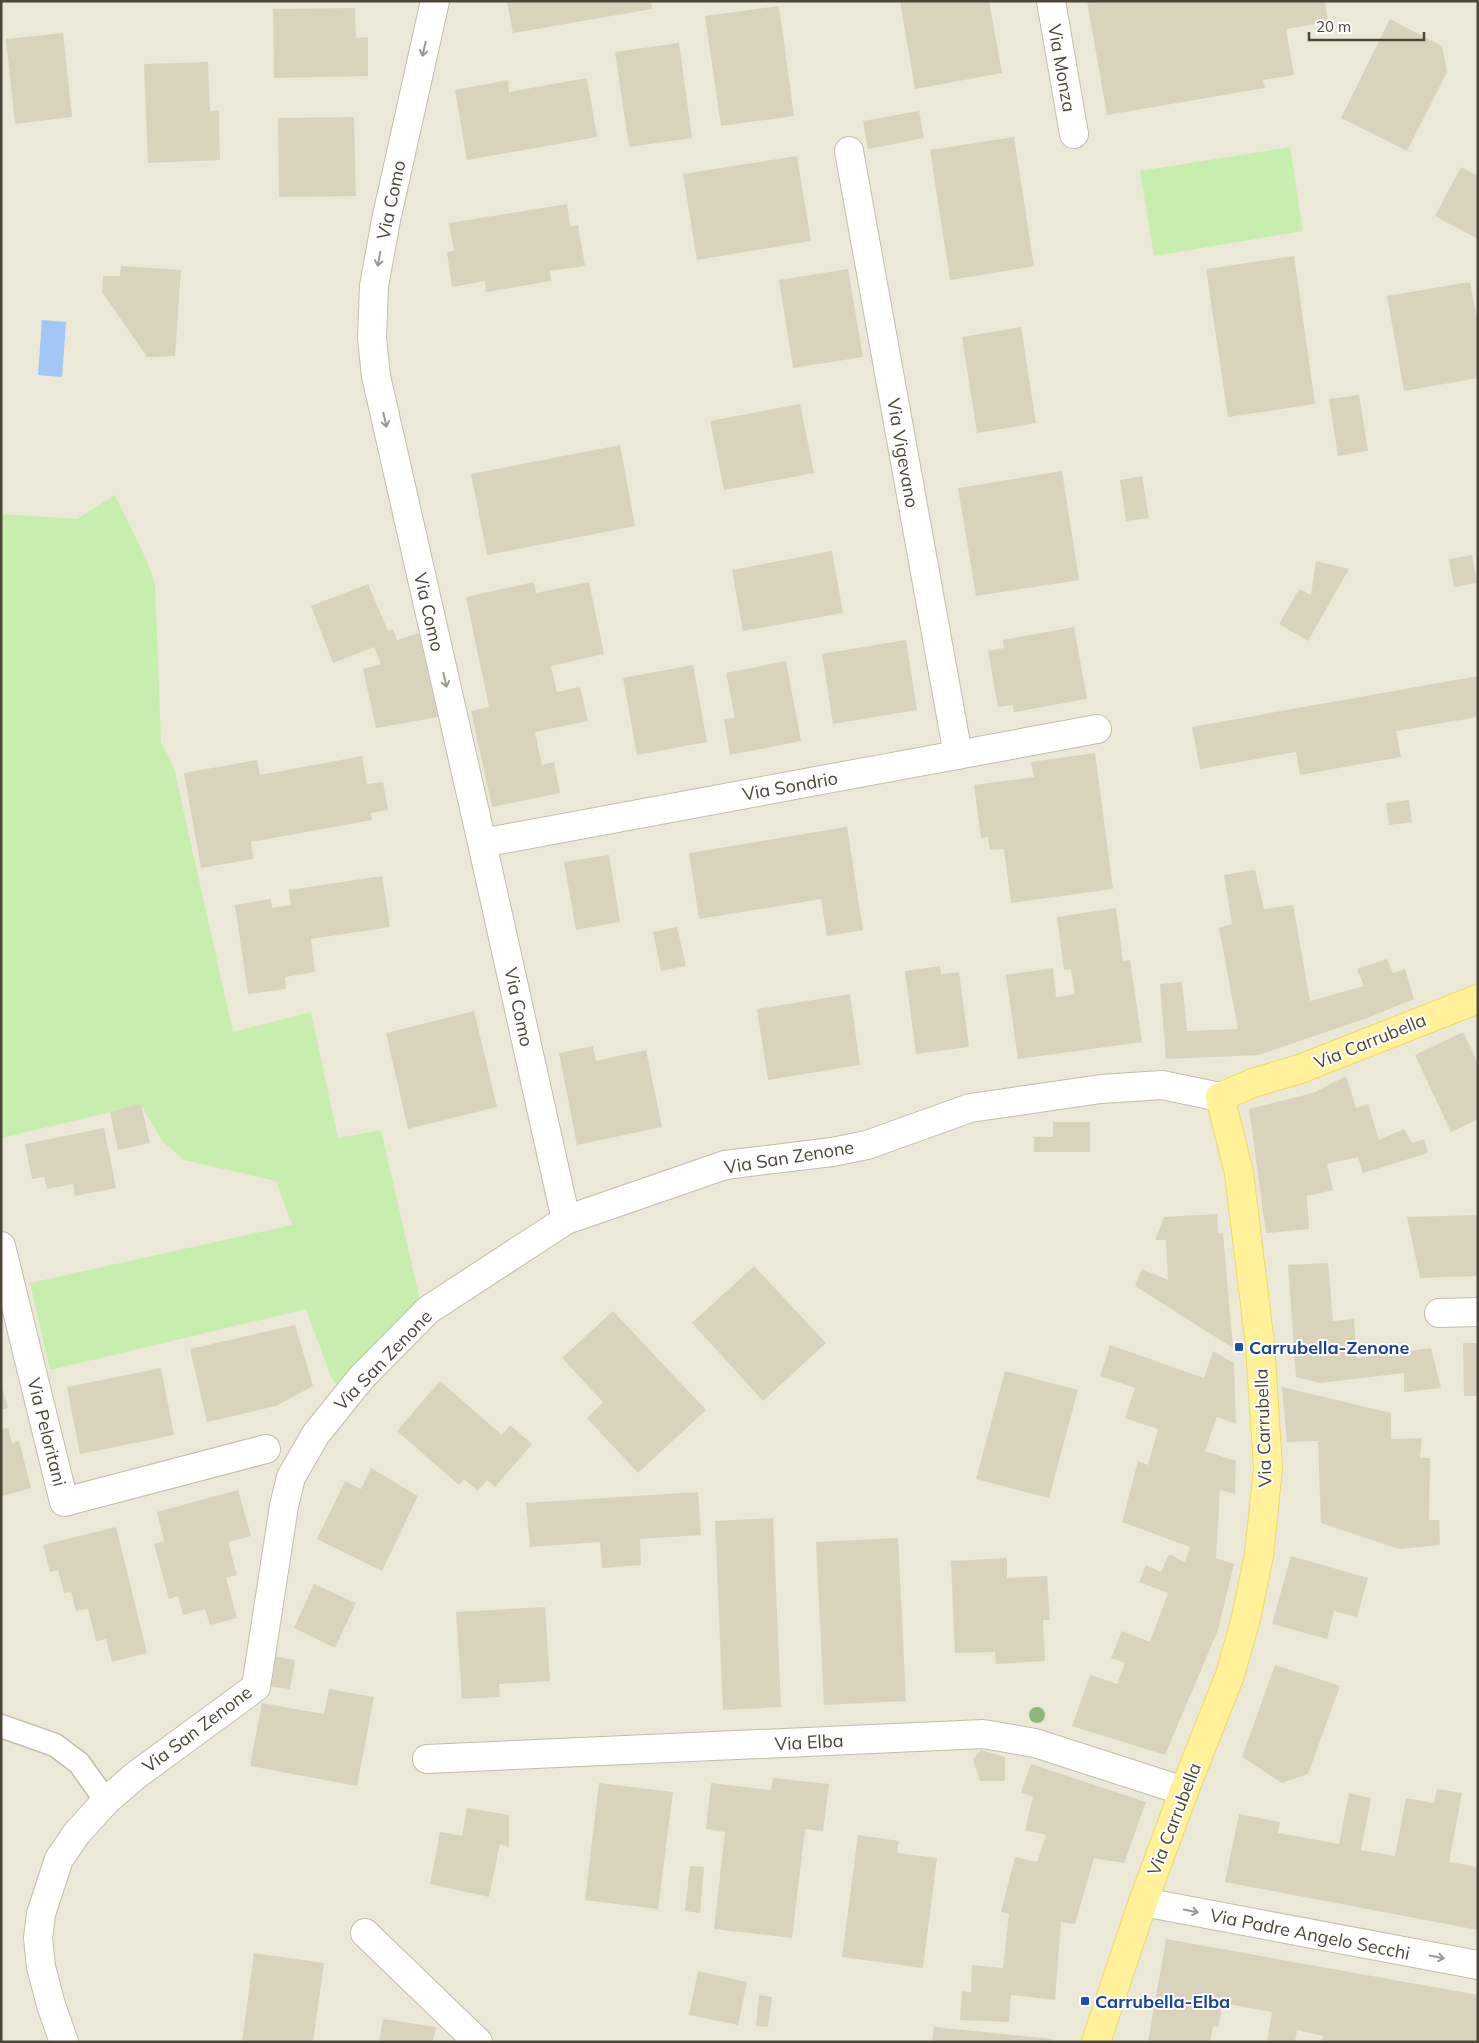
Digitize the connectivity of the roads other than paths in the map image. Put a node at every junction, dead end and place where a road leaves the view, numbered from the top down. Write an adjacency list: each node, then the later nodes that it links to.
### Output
1 (435, 1): 7 (street, Via Como, one-way to 7)
2 (1051, 1): 3 (street, Via Monza)
3 (1074, 134)
4 (849, 151): 6 (street, Via Vigevano)
5 (1097, 729): 6 (street, Via Sondrio)
6 (958, 755): 7 (street, Via Sondrio)
7 (482, 843): 10 (street, Via Como)
8 (1478, 999): 9 (main road, Via Carrubella)
9 (1220, 1097): 10 (street, Via San Zenone); 17 (main road, Via Carrubella)
10 (566, 1220): 18 (street, Via San Zenone)
11 (1, 1246): 14 (street, Via Peloritani)
12 (1478, 1312): 13 (street)
13 (1439, 1313)
14 (266, 1449)
15 (1, 1726): 18 (lane)
16 (427, 1759): 17 (street, Via Elba)
17 (1184, 1791): 19 (main road, Via Carrubella)
18 (106, 1801): 22 (street, Via San Zenone)
19 (1143, 1902): 21 (street, Via Padre Angelo Secchi, one-way to 21); 24 (main road, Via Carrubella)
20 (365, 1933): 23 (street)
21 (1478, 1965)
22 (64, 2042)
23 (478, 2042)
24 (1096, 2042)

